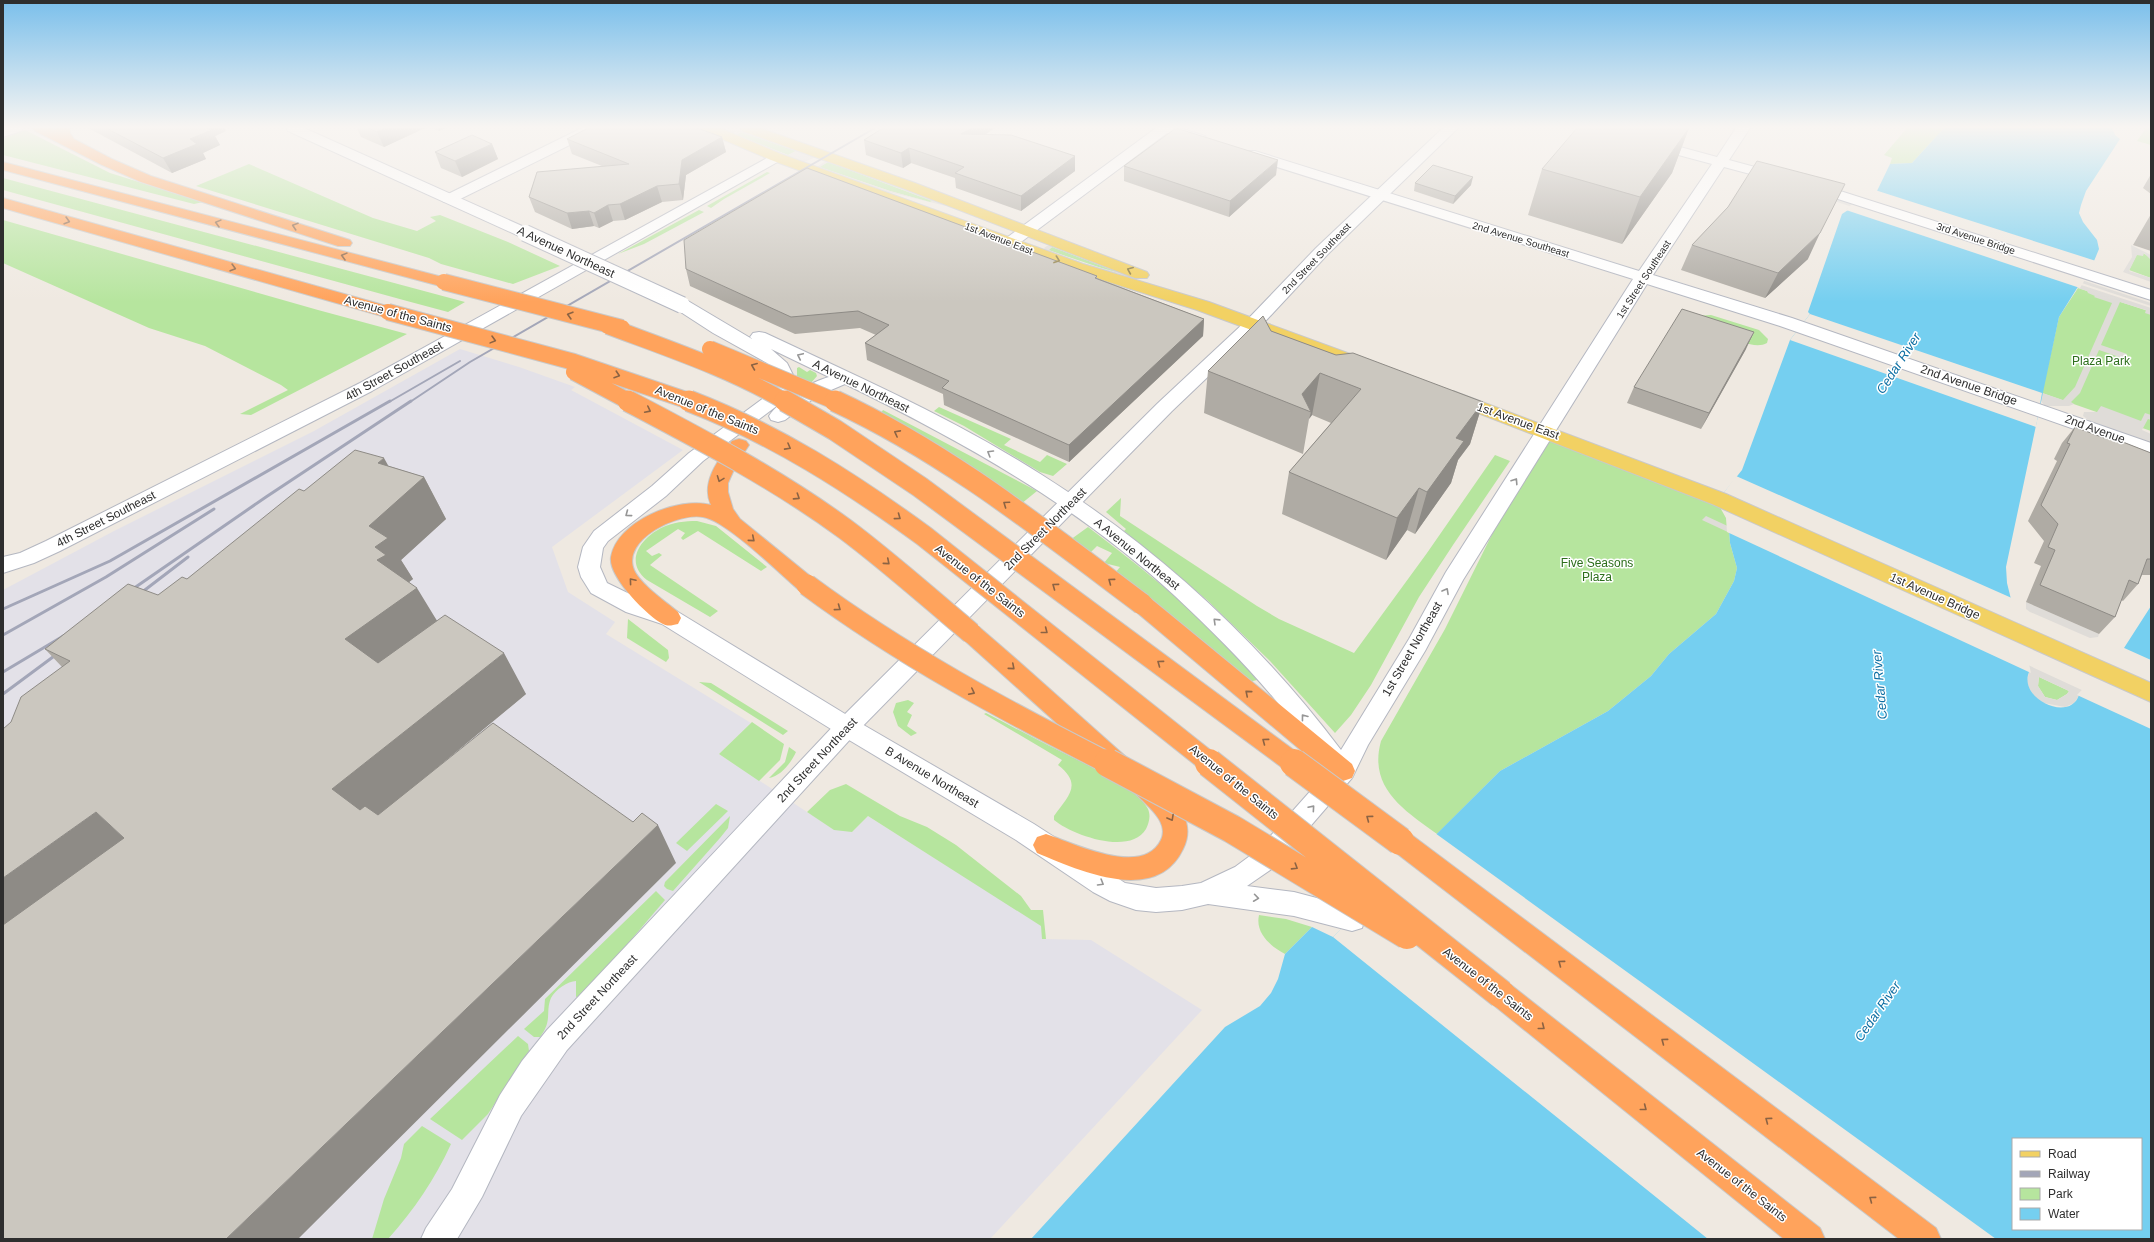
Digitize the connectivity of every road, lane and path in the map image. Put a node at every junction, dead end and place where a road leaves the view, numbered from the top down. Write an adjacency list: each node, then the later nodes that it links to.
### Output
1 (79, 186): 18 (highway, one-way to 1)
2 (168, 186): 18 (highway, one-way to 2)
3 (422, 186): 14 (street, A Avenue Northeast)
4 (476, 186): 14 (street)
5 (724, 186): 38 (street, 4th Street Southeast)
6 (856, 186): 17 (main road, 1st Avenue East)
7 (910, 186): 16 (main road, 1st Avenue East)
8 (1087, 186): 16 (street)
9 (1351, 186): 13 (street, 2nd Avenue Southeast)
10 (1390, 186): 13 (street, 2nd Street Southeast)
11 (1703, 186): 19 (street, 1st Street Southeast)
12 (1809, 186): 20 (street, 3rd Avenue Bridge)
13 (1380, 195): 19 (street, 2nd Avenue Southeast); 23 (street, 2nd Street Southeast)
14 (450, 199): 21 (street, A Avenue Northeast, bridge)
15 (3, 203): 26 (highway, Avenue of the Saints, one-way to 26, bridge)
16 (1026, 231): 17 (street); 22 (main road, 1st Avenue East, one-way to 16)
17 (1011, 242): 22 (main road, 1st Avenue East, one-way to 22)
18 (422, 276): 25 (highway, one-way to 18, bridge)
19 (1644, 277): 24 (street, 2nd Avenue Southeast); 31 (street, 1st Street Southeast)
20 (2151, 295)
21 (682, 305): 28 (street, A Avenue Northeast, one-way to 21); 34 (street)
22 (1203, 306): 23 (main road, 1st Avenue East)
23 (1253, 324): 27 (main road, 1st Avenue East); 36 (street, 2nd Street Northeast)
24 (1793, 324): 30 (street, 2nd Avenue Bridge)
25 (608, 326): 43 (highway, one-way to 25, bridge); 49 (highway, one-way to 25, bridge)
26 (540, 352): 41 (highway, one-way to 41, bridge); 48 (highway, Avenue of the Saints, one-way to 48, bridge)
27 (1382, 371)
28 (848, 378): 32 (street); 36 (street, A Avenue Northeast, one-way to 28)
29 (1437, 392): 31 (main road, 1st Avenue East)
30 (2039, 409): 33 (street, 2nd Avenue)
31 (1546, 432): 35 (main road, 1st Avenue East); 43 (street, 1st Street Northeast, one-way to 31)
32 (739, 445): 34 (street); 37 (highway, one-way to 37)
33 (2151, 450)
34 (659, 491): 39 (street, B Avenue Northeast, one-way to 39)
35 (1719, 499): 40 (main road, 1st Avenue Bridge)
36 (1071, 502): 42 (street, 2nd Street Northeast); 43 (street, A Avenue Northeast, one-way to 36)
37 (732, 522): 39 (highway, one-way to 37); 48 (highway, one-way to 48, bridge)
38 (3, 565)
39 (670, 618): 42 (street, B Avenue Northeast)
40 (2151, 693)
41 (1053, 703): 44 (highway, one-way to 44); 45 (highway)
42 (847, 727): 44 (street, B Avenue Northeast); 50 (street, 2nd Street Northeast)
43 (1343, 771): 45 (street, 1st Street Northeast, one-way to 43)
44 (1046, 845): 46 (street, B Avenue Northeast, one-way to 46)
45 (1267, 858): 46 (street, B Avenue Northeast)
46 (1204, 894): 47 (street, B Avenue Northeast, one-way to 47)
47 (1352, 918)
48 (1501, 994): 51 (highway, Avenue of the Saints, one-way to 51)
49 (1892, 1214): 52 (highway); 53 (highway)
50 (437, 1239)
51 (1809, 1239)
52 (1925, 1239)
53 (1931, 1239)

